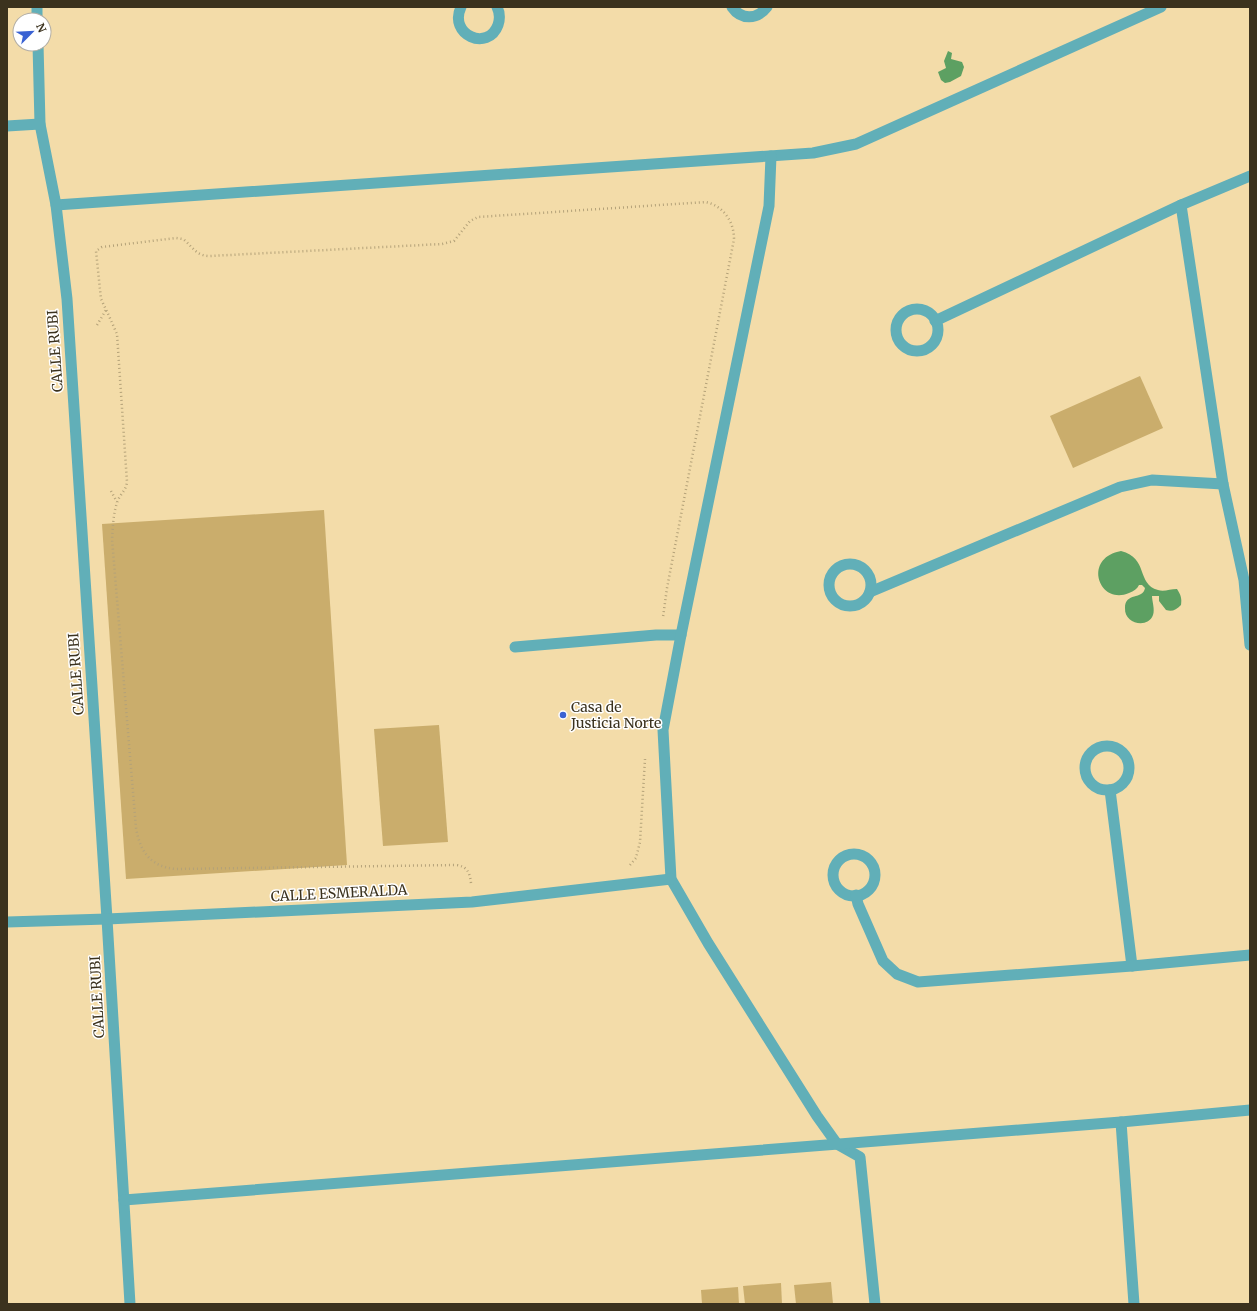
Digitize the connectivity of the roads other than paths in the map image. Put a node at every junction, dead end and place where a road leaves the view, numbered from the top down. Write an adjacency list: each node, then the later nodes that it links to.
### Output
1 (461, 7): 2 (street)
2 (497, 7)
3 (732, 7): 4 (street)
4 (767, 7)
5 (1161, 7): 9 (street)
6 (38, 52): 7 (street, CALLE RUBI)
7 (40, 124): 8 (street); 11 (street, CALLE RUBI)
8 (7, 126)
9 (771, 156): 11 (street); 18 (street)
10 (1250, 176): 12 (street)
11 (56, 204): 24 (street, CALLE RUBI)
12 (1181, 205): 13 (street); 14 (street)
13 (935, 321)
14 (1223, 484): 15 (street); 16 (street)
15 (1247, 580): 17 (street)
16 (870, 592)
17 (1248, 614): 19 (street)
18 (681, 635): 20 (street); 22 (street)
19 (1250, 645)
20 (515, 647)
21 (1110, 790): 27 (street)
22 (670, 879): 24 (street, CALLE ESMERALDA); 30 (street)
23 (856, 895): 27 (street)
24 (107, 919): 25 (street, CALLE ESMERALDA); 31 (street, CALLE RUBI)
25 (7, 922)
26 (1250, 955): 27 (street)
27 (1132, 966)
28 (1250, 1110): 29 (street)
29 (1121, 1122): 30 (street); 34 (street)
30 (837, 1144): 31 (street); 33 (street)
31 (124, 1200): 32 (street, CALLE RUBI)
32 (130, 1304)
33 (875, 1304)
34 (1134, 1304)

